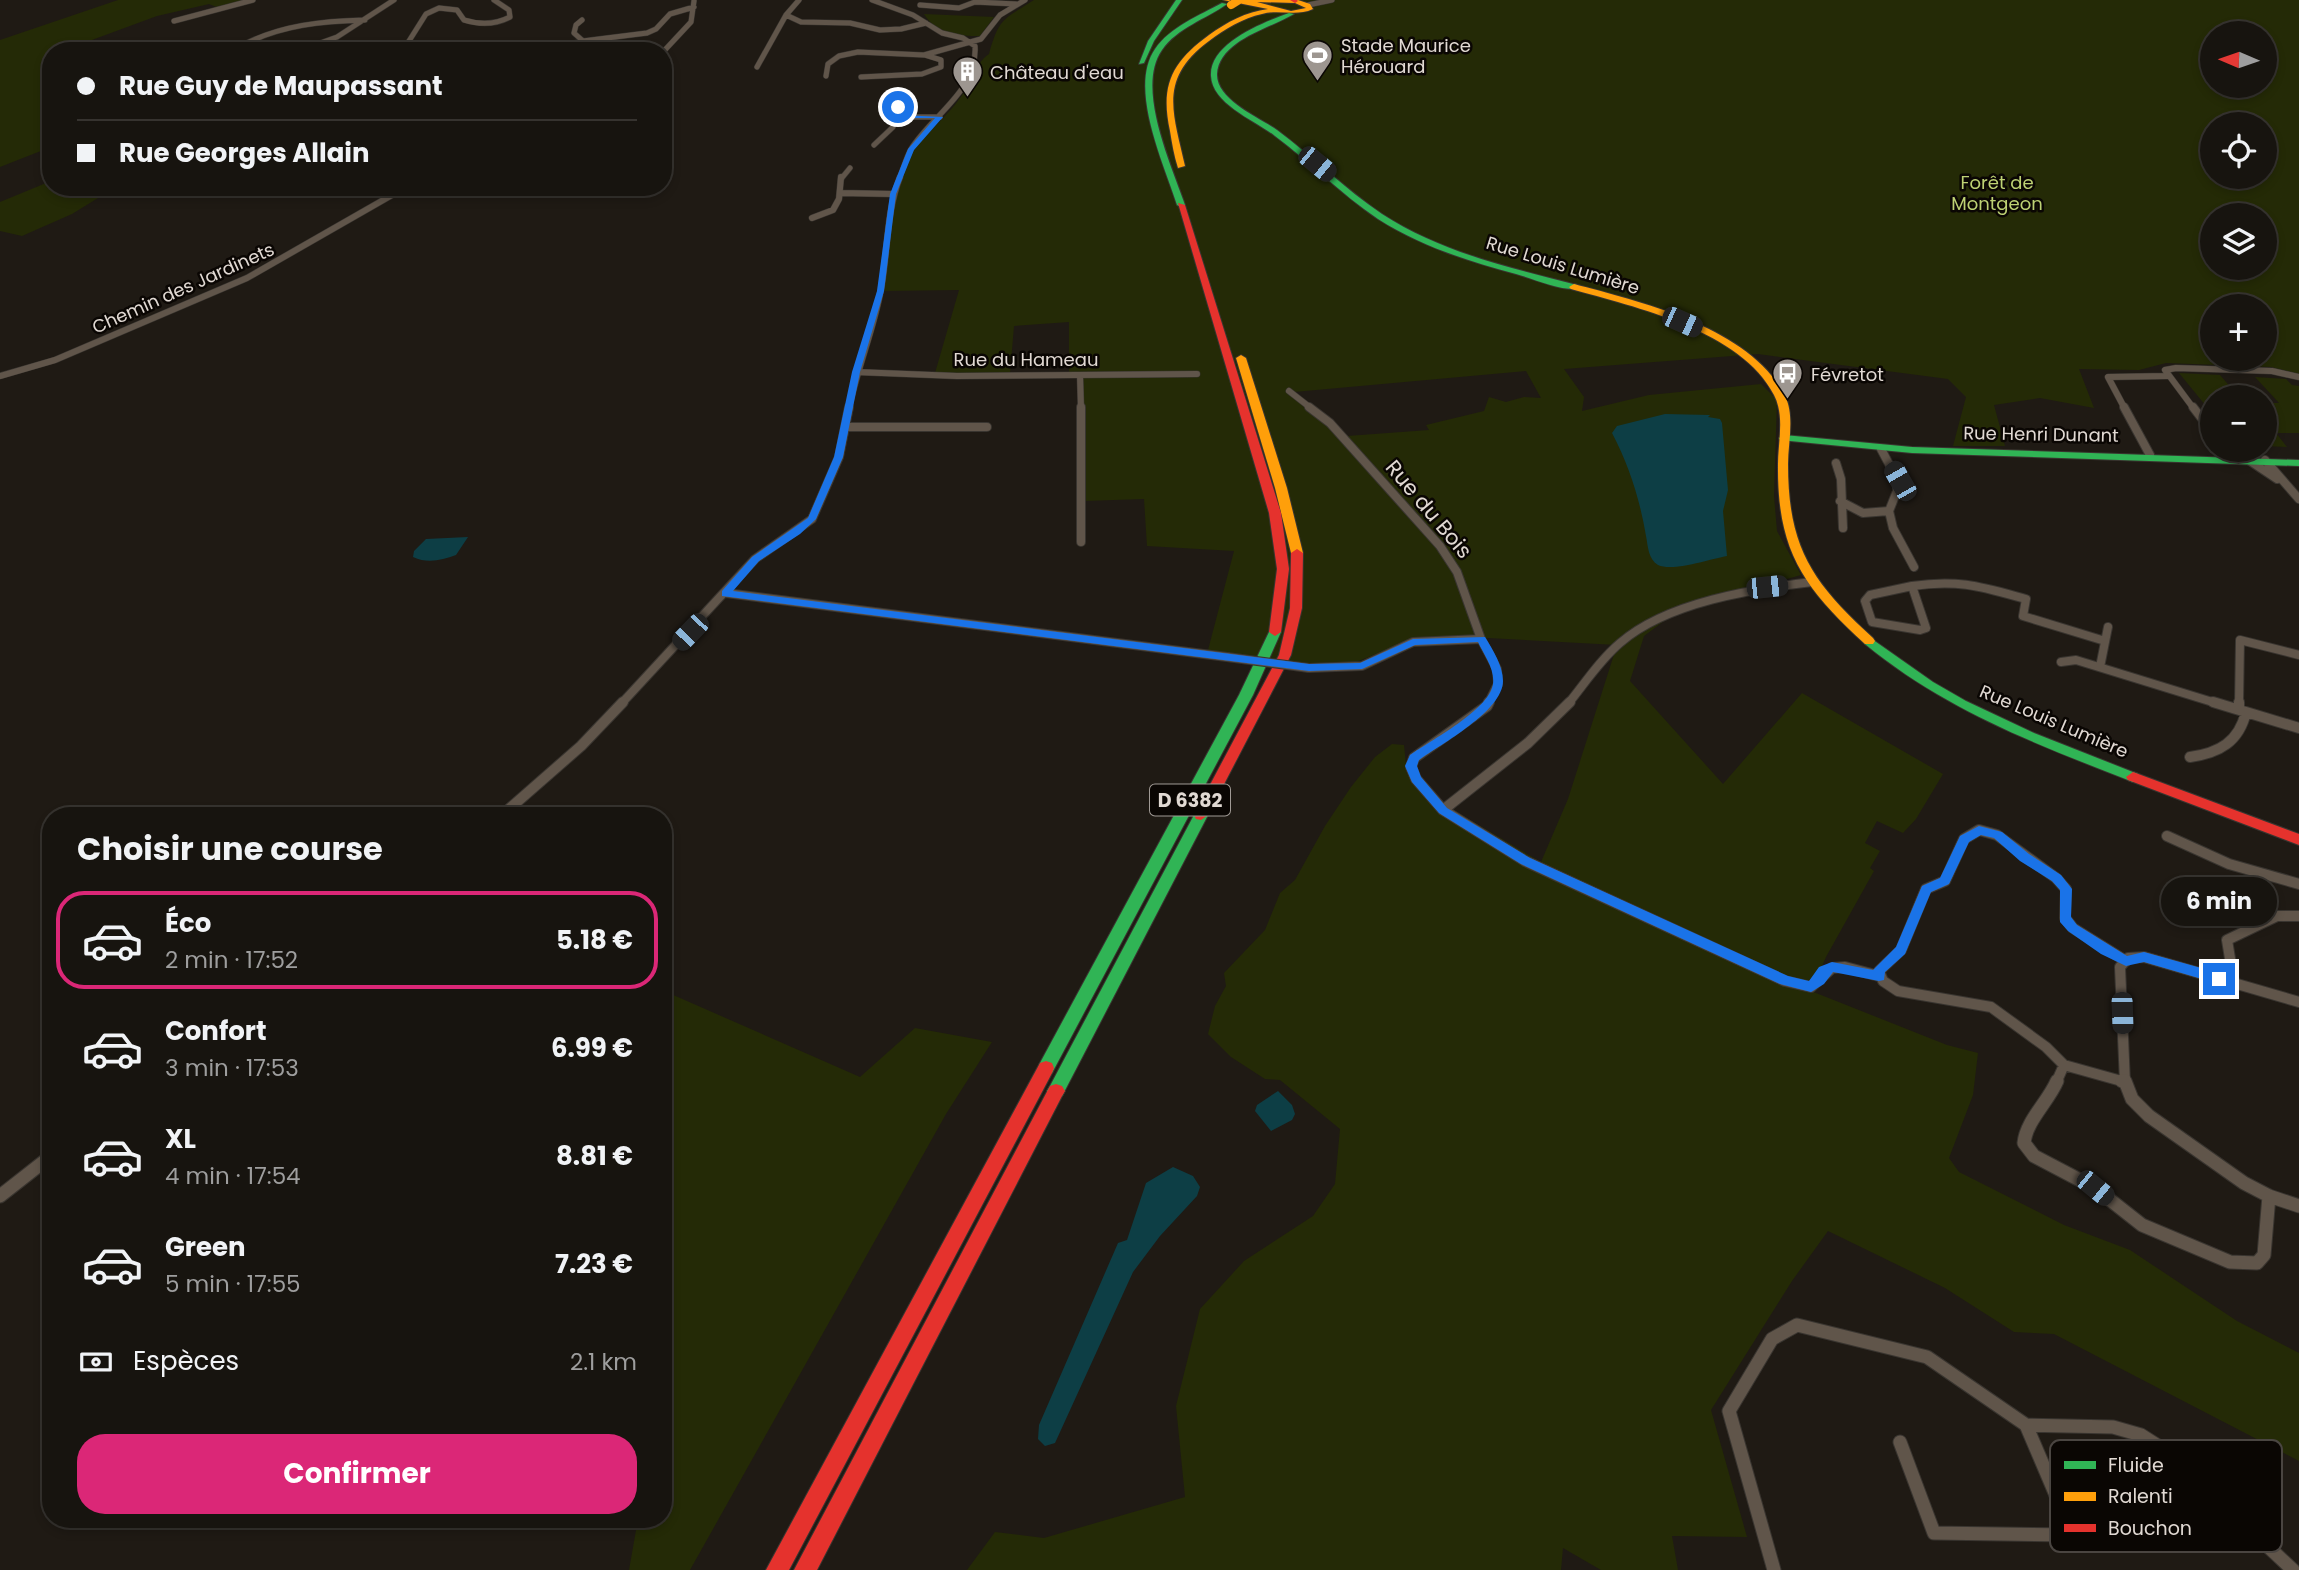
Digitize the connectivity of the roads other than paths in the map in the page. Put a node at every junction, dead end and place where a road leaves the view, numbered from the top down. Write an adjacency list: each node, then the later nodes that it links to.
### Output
1 (253, 0): 19 (street)
2 (394, 0): 17 (street)
3 (494, 0): 27 (street)
4 (694, 0): 13 (street)
5 (799, 0): 15 (street)
6 (872, 0): 16 (street)
7 (1025, 0): 12 (street)
8 (1178, 0): 37 (main road)
9 (1332, 0): 14 (street)
10 (1232, 1): 14 (main road); 37 (main road, D 6382); 39 (main road, D 6382)
11 (921, 3): 12 (street); 16 (street)
12 (1018, 4): 24 (street)
13 (694, 7): 23 (street); 29 (street)
14 (1284, 8): 39 (main road); 55 (main road, Rue Louis Lumière)
15 (786, 15): 20 (street); 22 (street)
16 (913, 15): 21 (street)
17 (365, 20): 25 (street); 26 (street)
18 (582, 20): 23 (street)
19 (174, 21)
20 (796, 21): 21 (street); 22 (street)
21 (926, 23): 24 (street)
22 (779, 24): 31 (street)
23 (583, 41): 28 (street)
24 (968, 41): 30 (street); 36 (street)
25 (247, 42)
26 (328, 42)
27 (411, 42)
28 (579, 42)
29 (672, 42)
30 (924, 55): 32 (street); 33 (street)
31 (757, 67)
32 (826, 76)
33 (861, 76)
34 (903, 102): 35 (street)
35 (897, 117): 36 (street); 38 (street)
36 (940, 117): 42 (street)
37 (1161, 138): 105 (main road, D 6382)
38 (874, 145)
39 (1181, 166): 106 (main road, D 6382)
40 (850, 168): 41 (street)
41 (840, 193): 42 (street); 44 (street)
42 (893, 194): 45 (street)
43 (389, 196): 48 (street, Chemin des Jardinets)
44 (812, 218)
45 (856, 372): 47 (street, Rue du Hameau); 53 (street)
46 (1196, 374): 47 (street, Rue du Hameau)
47 (1080, 375): 69 (street)
48 (0, 376)
49 (2167, 376): 50 (street); 52 (street); 57 (street)
50 (2299, 377)
51 (1289, 391): 75 (street, Rue du Bois)
52 (2200, 417)
53 (845, 427): 54 (street); 73 (street)
54 (987, 427)
55 (1784, 438): 56 (main road, Rue Henri Dunant); 71 (main road, Rue Louis Lumière)
56 (1881, 449): 57 (main road, Rue Henri Dunant); 67 (street)
57 (2150, 455): 58 (main road, Rue Henri Dunant)
58 (2200, 456)
59 (2277, 461): 63 (main road, Rue Henri Dunant)
60 (2246, 462): 64 (street)
61 (2267, 462): 64 (street)
62 (1836, 463): 66 (street)
63 (2299, 463)
64 (2286, 485): 65 (street)
65 (2299, 499)
66 (1840, 501): 67 (street); 68 (street)
67 (1889, 511): 70 (street)
68 (1843, 528)
69 (1081, 542)
70 (1914, 567)
71 (1812, 582): 84 (street); 86 (main road, Rue Louis Lumière)
72 (1912, 585): 72 (street); 76 (street)
73 (726, 593): 75 (street, bridge); 83 (street)
74 (2108, 627): 76 (street)
75 (1481, 639): 84 (street, Rue du Bois)
76 (2105, 641): 79 (street)
77 (2299, 655): 80 (street)
78 (2061, 662): 79 (street)
79 (2100, 667): 80 (street)
80 (2243, 710): 81 (street); 82 (street)
81 (2299, 728)
82 (2190, 757)
83 (511, 807)
84 (1443, 810): 90 (street, Rue du Bois)
85 (2167, 836): 87 (street)
86 (2299, 840)
87 (2299, 884)
88 (2299, 916): 91 (street)
89 (2126, 961): 90 (street); 91 (street); 94 (street)
90 (1879, 976): 93 (street)
91 (2234, 983): 92 (street)
92 (2299, 1002)
93 (2064, 1065): 94 (street); 97 (street)
94 (2124, 1082): 97 (street)
95 (42, 1163): 96 (street)
96 (0, 1196)
97 (2269, 1196): 98 (street)
98 (2299, 1206)
99 (2026, 1425): 100 (street); 102 (street); 107 (street)
100 (2149, 1440)
101 (1900, 1442): 103 (street)
102 (2050, 1481)
103 (2050, 1535)
104 (2274, 1552): 108 (street)
105 (777, 1570)
106 (805, 1570)
107 (1774, 1570)
108 (2293, 1570)

